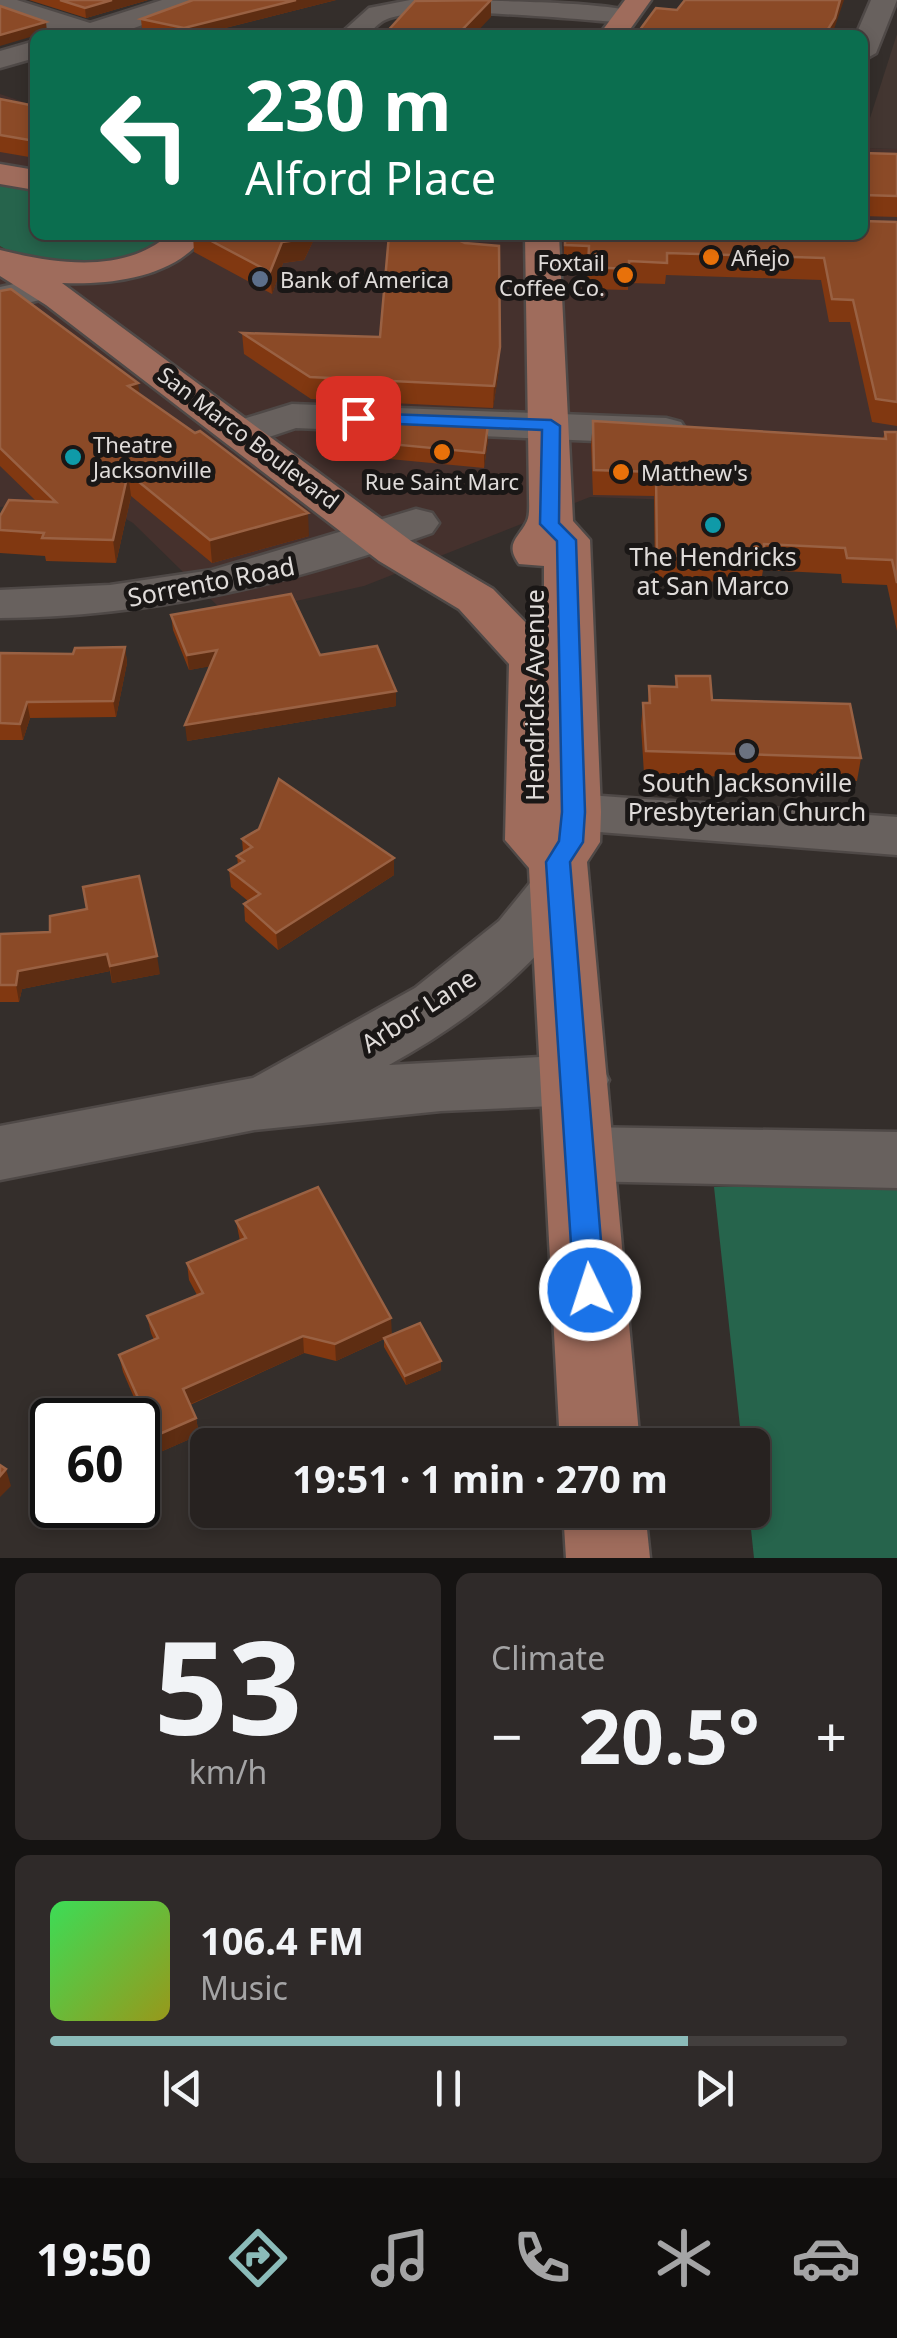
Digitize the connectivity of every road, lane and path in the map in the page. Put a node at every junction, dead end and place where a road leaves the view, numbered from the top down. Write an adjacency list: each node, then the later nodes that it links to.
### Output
1 (188, 0): 6 (street)
2 (884, 0): 8 (street)
3 (0, 2): 5 (street)
4 (626, 16): 7 (street)
5 (79, 30)
6 (102, 30)
7 (358, 30)
8 (868, 39)
9 (30, 51): 10 (street)
10 (0, 60)
11 (0, 174): 12 (main road)
12 (30, 179)
13 (182, 240): 17 (main road)
14 (542, 240): 20 (main road, Hendricks Avenue)
15 (0, 251): 17 (main road)
16 (0, 261): 18 (main road, San Marco Boulevard)
17 (101, 284): 18 (main road); 21 (main road, San Marco Boulevard)
18 (46, 288): 19 (street); 21 (main road, San Marco Boulevard)
19 (0, 298)
20 (551, 426): 21 (street); 22 (street); 23 (main road, Hendricks Avenue)
21 (260, 427): 24 (main road, San Marco Boulevard)
22 (699, 432)
23 (550, 524): 25 (main road, Hendricks Avenue); 27 (main road, Hendricks Avenue)
24 (398, 530): 25 (main road, San Marco Boulevard); 26 (street, Sorrento Road); 27 (main road, San Marco Boulevard)
25 (534, 587): 27 (main road, Hendricks Avenue)
26 (0, 604)
27 (553, 651): 29 (main road, Hendricks Avenue)
28 (897, 836): 29 (street)
29 (564, 854): 30 (main road, Hendricks Avenue); 31 (street, Arbor Lane)
30 (576, 1080): 31 (street, Arbor Lane); 33 (main road, Hendricks Avenue)
31 (254, 1104): 32 (street, Arbor Lane)
32 (0, 1153)
33 (581, 1154): 34 (street); 35 (main road, Hendricks Avenue)
34 (897, 1160)
35 (599, 1428)
36 (606, 1528): 37 (main road)
37 (608, 1558)

